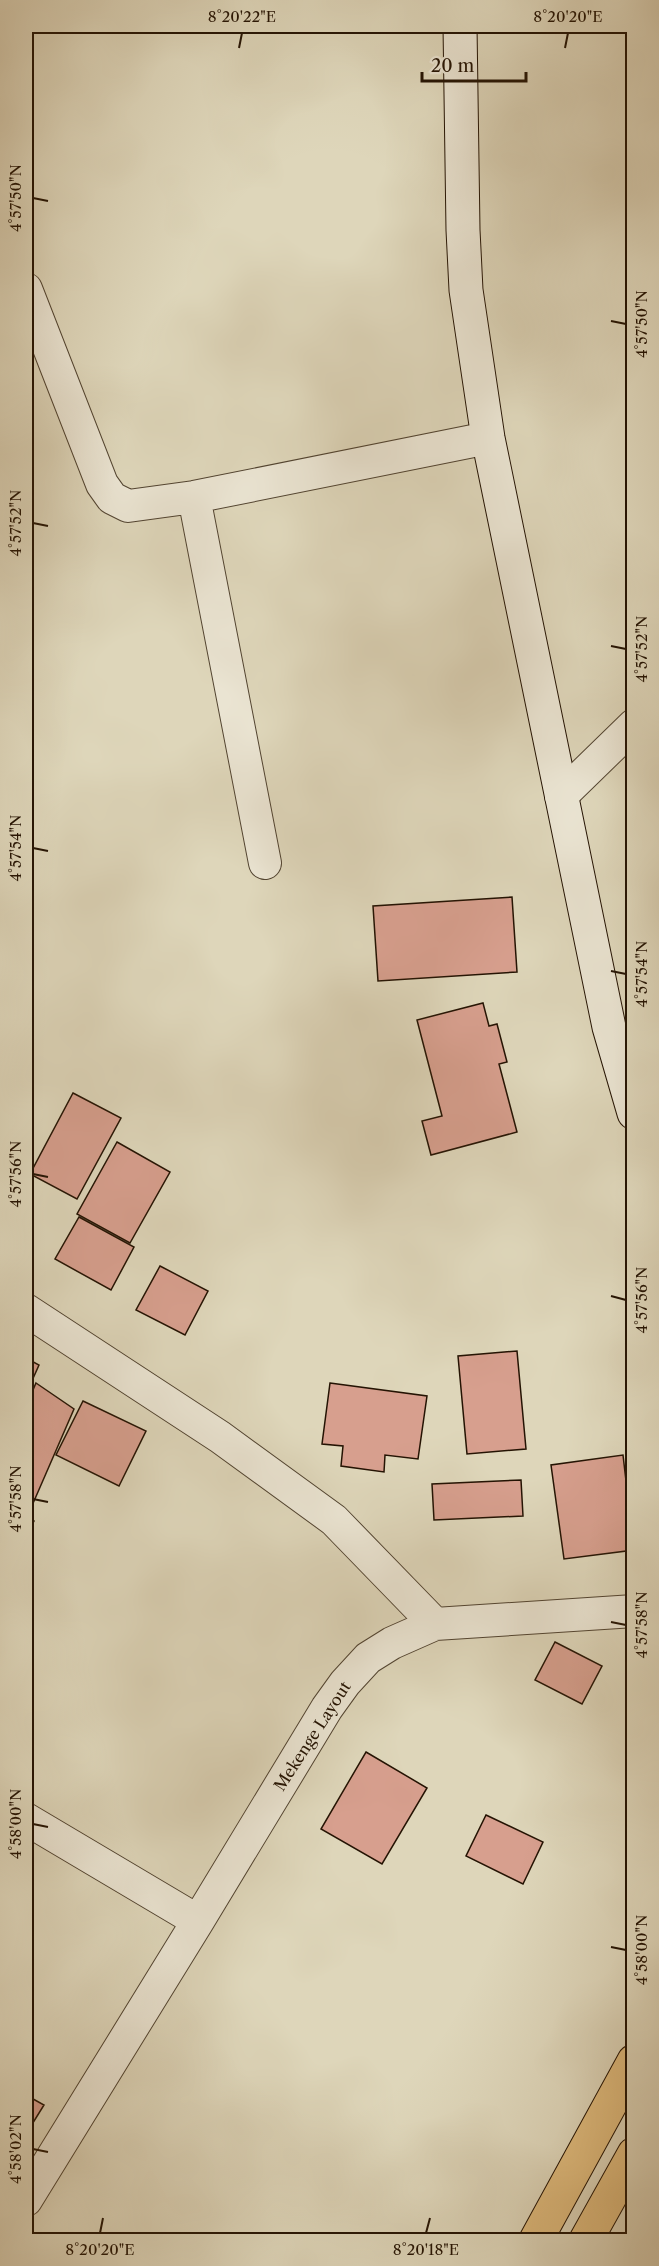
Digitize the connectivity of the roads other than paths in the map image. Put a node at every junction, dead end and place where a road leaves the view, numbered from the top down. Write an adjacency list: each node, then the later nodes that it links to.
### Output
1 (460, 26): 3 (street)
2 (26, 289): 4 (street)
3 (488, 438): 4 (street); 6 (street)
4 (194, 497): 7 (street)
5 (633, 725): 6 (street)
6 (561, 796): 8 (street)
7 (265, 863)
8 (633, 1113)
9 (26, 1311): 11 (street)
10 (633, 1611): 11 (street)
11 (435, 1624): 13 (street, Mekenge Layout)
12 (26, 1819): 13 (street)
13 (198, 1921): 16 (street, Mekenge Layout)
14 (633, 2061): 17 (highway)
15 (633, 2154): 18 (highway)
16 (26, 2200)
17 (536, 2241)
18 (586, 2241)

